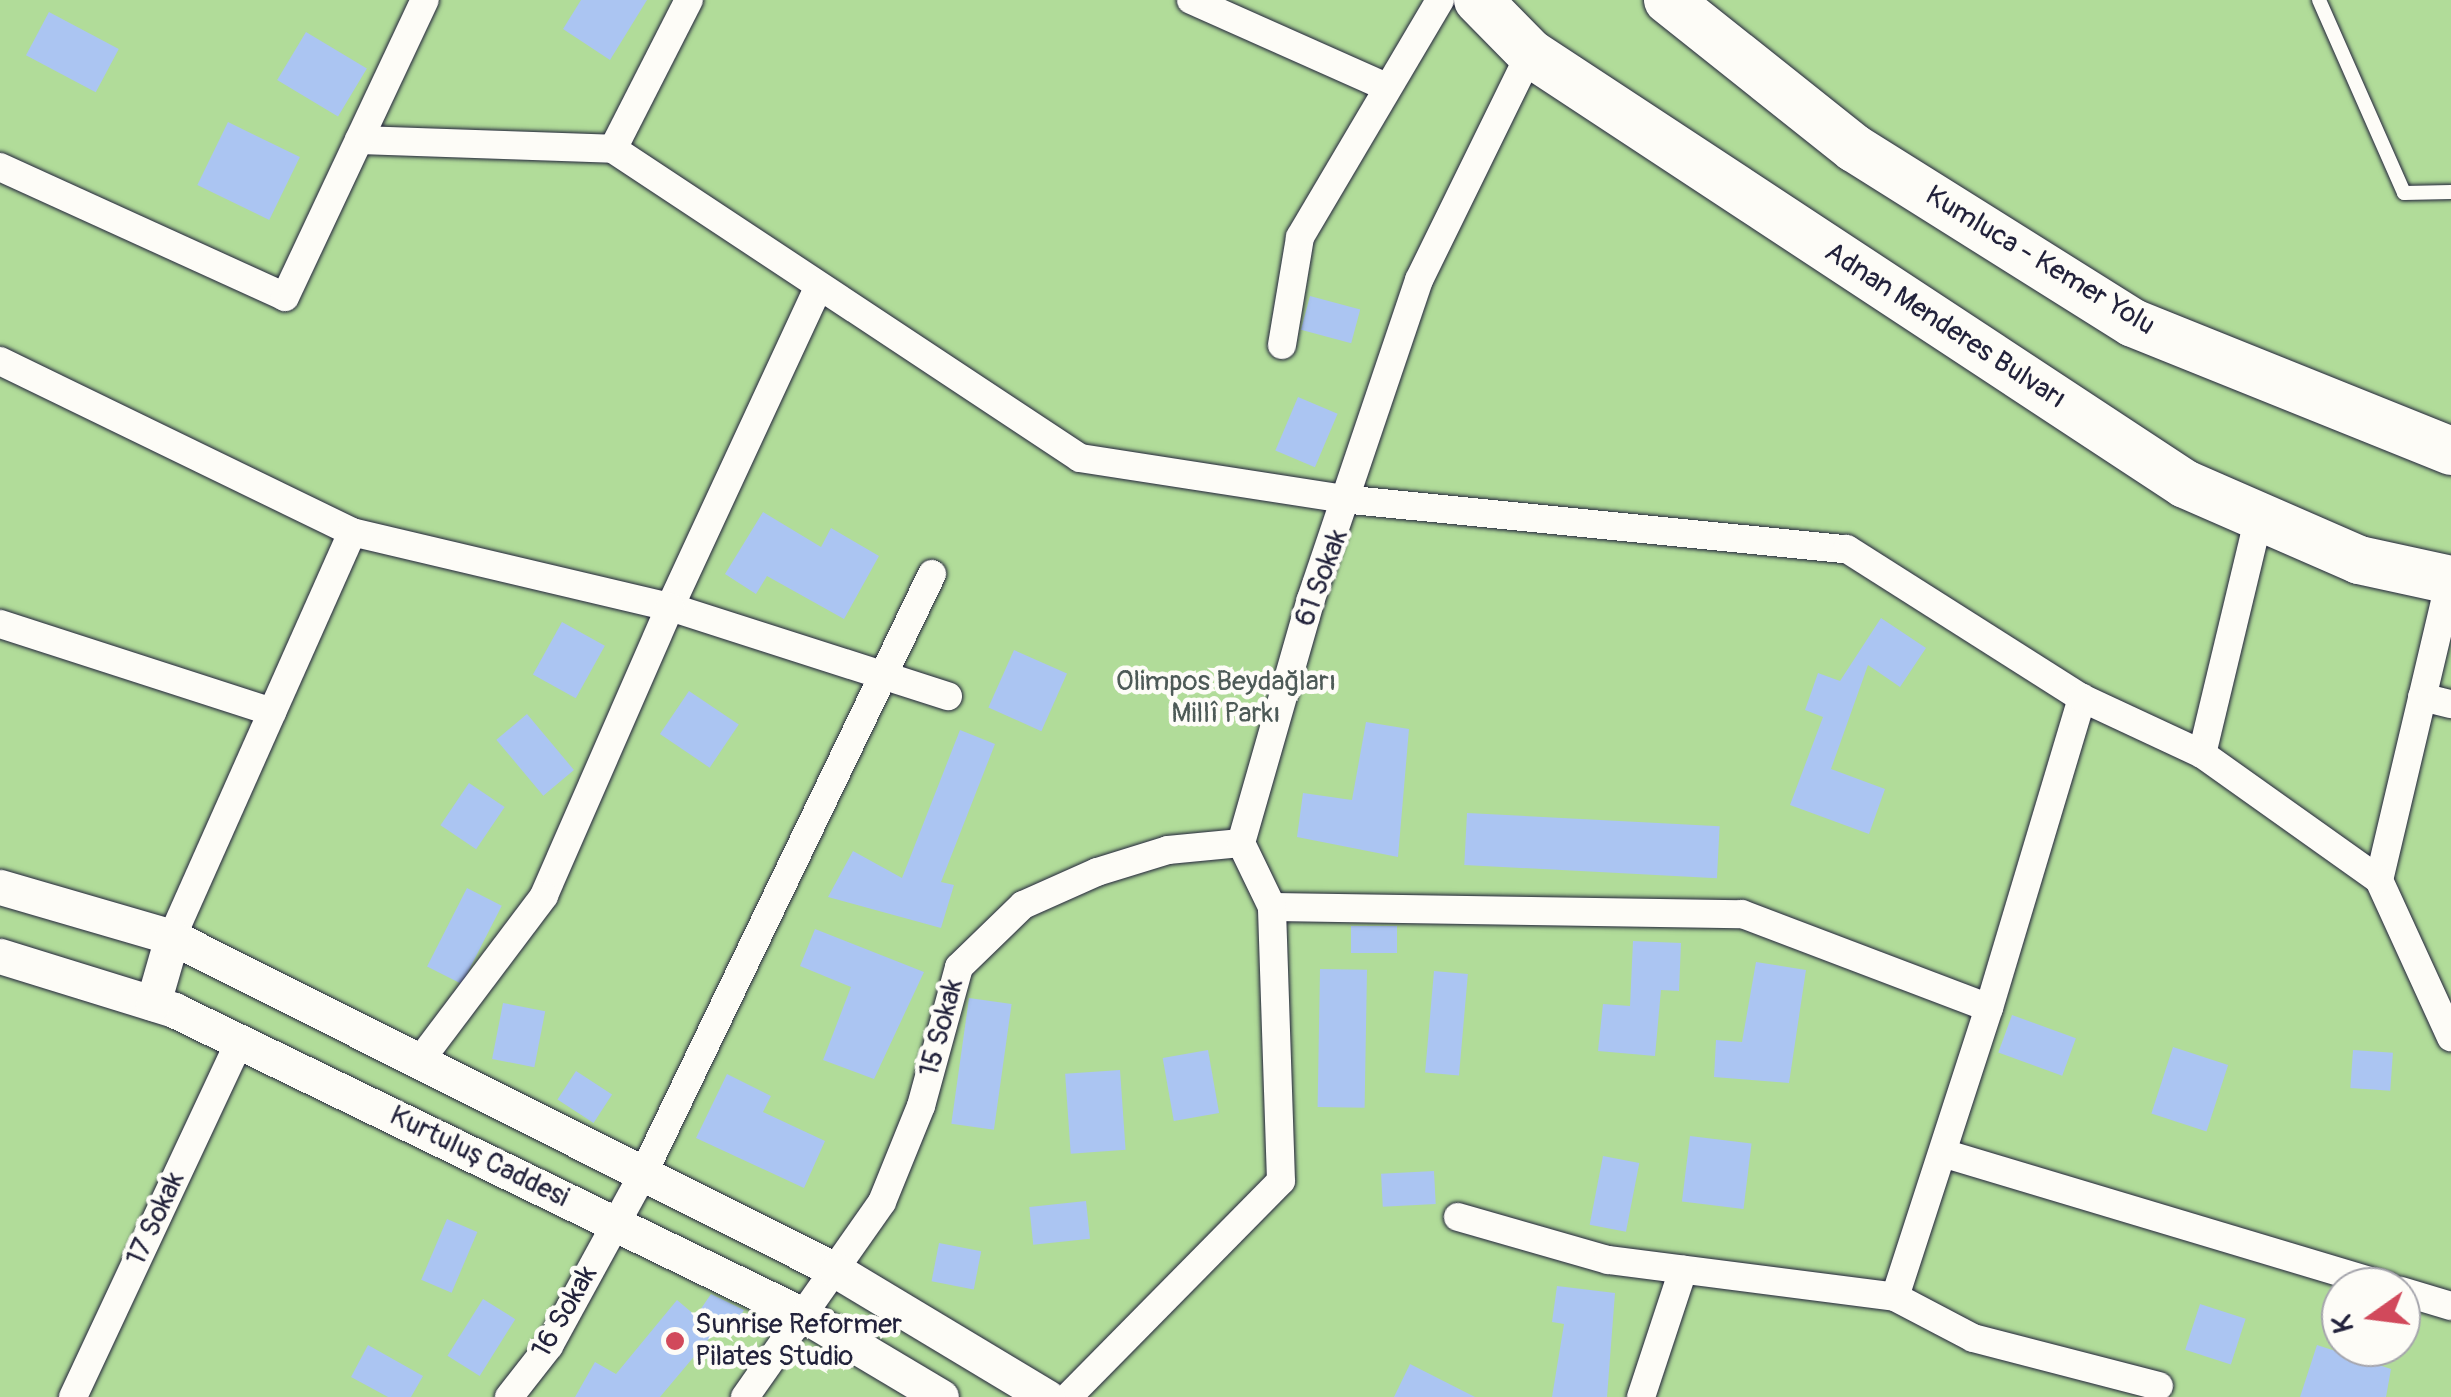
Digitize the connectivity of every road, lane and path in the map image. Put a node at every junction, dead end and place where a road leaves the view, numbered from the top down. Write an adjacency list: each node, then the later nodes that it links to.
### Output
1 (425, 0): 10 (street)
2 (689, 0): 11 (street)
3 (1190, 0): 9 (street)
4 (1440, 0): 9 (street)
5 (1478, 0): 8 (highway, Adnan Menderes Bulvarı)
6 (1668, 0): 17 (highway, Kumluca - Kemer Yolu)
7 (2319, 0): 13 (lane)
8 (1530, 53): 18 (street, 61 Sokak); 19 (highway, Adnan Menderes Bulvarı)
9 (1384, 86): 15 (street)
10 (359, 140): 11 (street); 12 (street)
11 (613, 149): 14 (street)
12 (0, 167)
13 (2451, 192)
14 (818, 288): 18 (street); 23 (street)
15 (1282, 345)
16 (0, 361): 20 (street)
17 (2451, 452)
18 (1352, 500): 28 (street); 32 (street, 61 Sokak)
19 (2260, 516): 22 (highway, Adnan Menderes Bulvarı); 31 (street)
20 (352, 532): 23 (street); 30 (street)
21 (932, 574): 25 (street, 16 Sokak)
22 (2450, 580): 27 (street)
23 (670, 606): 25 (street); 42 (street)
24 (0, 624): 30 (street)
25 (883, 676): 26 (street); 44 (street, 16 Sokak)
26 (948, 696)
27 (2422, 697): 29 (street); 33 (street)
28 (2082, 698): 31 (street); 39 (street)
29 (2451, 704)
30 (272, 712): 36 (street)
31 (2202, 754): 33 (street)
32 (1242, 844): 35 (street); 49 (street, 15 Sokak)
33 (2379, 880): 40 (street)
34 (0, 887): 36 (street)
35 (1272, 907): 39 (street); 60 (street)
36 (172, 937): 38 (street); 42 (street)
37 (0, 956): 38 (street, Kurtuluş Caddesi)
38 (153, 1004): 41 (street, Kurtuluş Caddesi)
39 (1989, 1008): 43 (street)
40 (2451, 1037)
41 (240, 1041): 46 (street, Kurtuluş Caddesi); 55 (street, 17 Sokak)
42 (419, 1062): 44 (street)
43 (1946, 1154): 47 (street); 50 (street)
44 (643, 1174): 46 (street, 16 Sokak); 49 (street)
45 (1458, 1217): 48 (street)
46 (615, 1223): 53 (street, Kurtuluş Caddesi); 56 (street, 16 Sokak)
47 (2322, 1267)
48 (1683, 1270): 50 (street); 61 (street)
49 (837, 1271): 53 (street, 15 Sokak); 59 (street)
50 (1895, 1297): 54 (street)
51 (2421, 1297): 52 (street)
52 (2451, 1306)
53 (808, 1317): 57 (street, 15 Sokak); 58 (street, Kurtuluş Caddesi)
54 (2159, 1386)
55 (72, 1397)
56 (509, 1397)
57 (745, 1397)
58 (941, 1397)
59 (1047, 1397)
60 (1068, 1397)
61 (1641, 1397)

